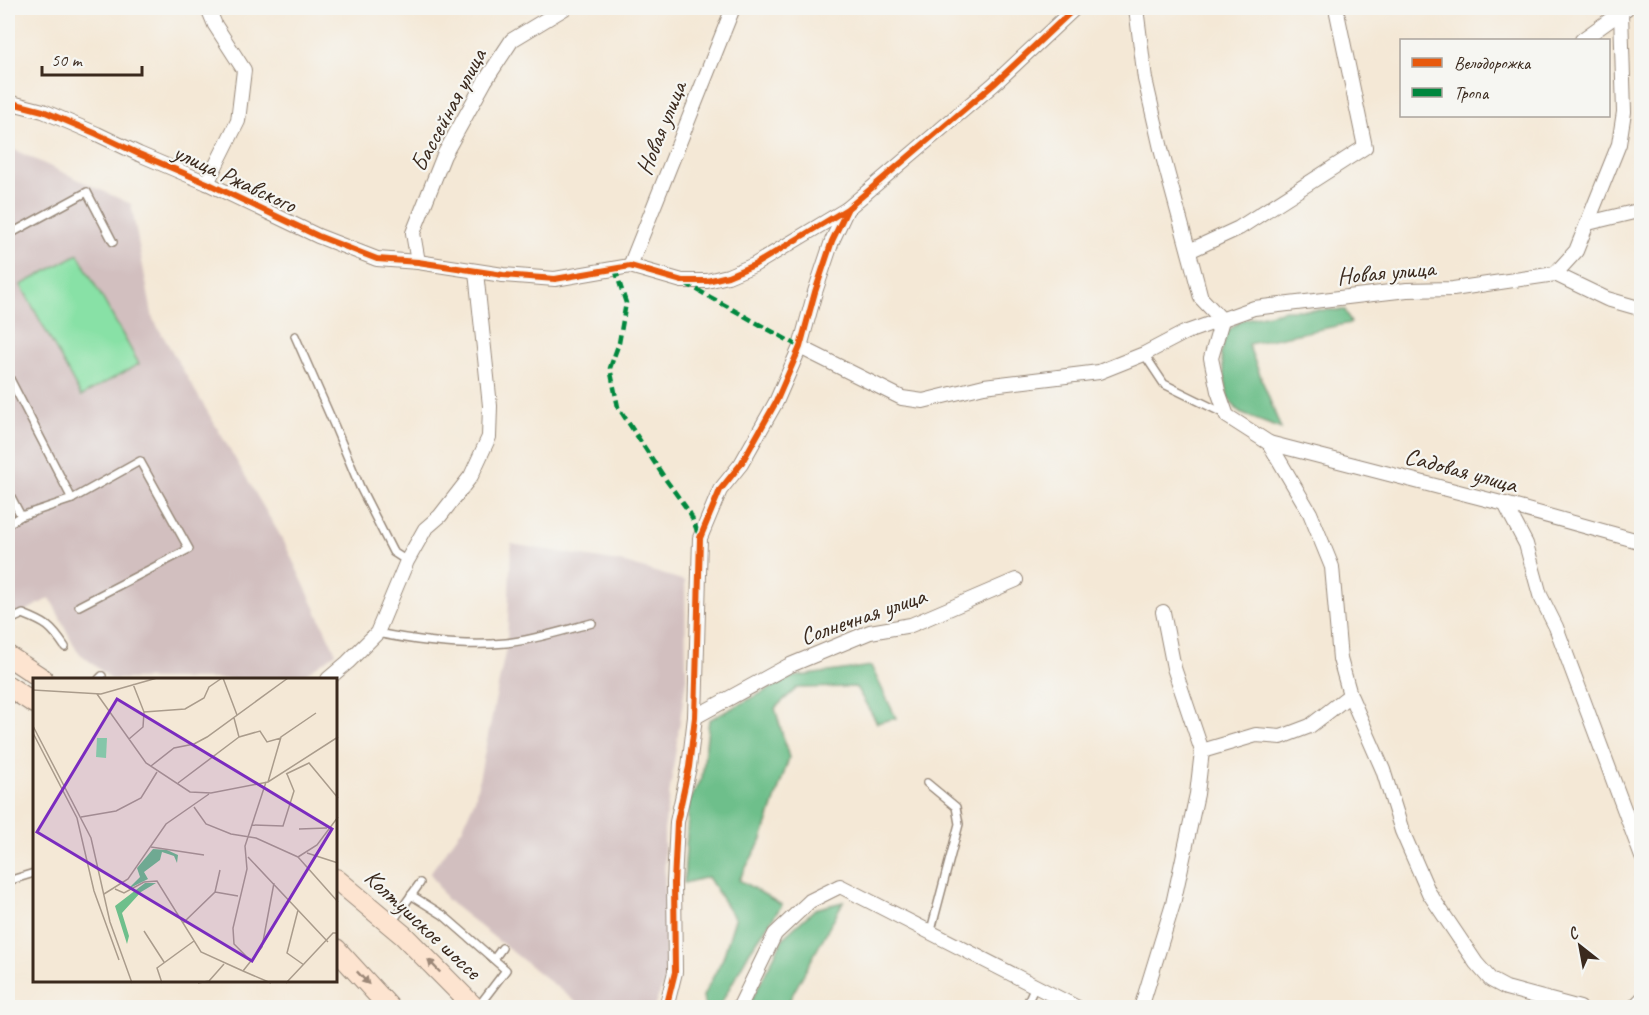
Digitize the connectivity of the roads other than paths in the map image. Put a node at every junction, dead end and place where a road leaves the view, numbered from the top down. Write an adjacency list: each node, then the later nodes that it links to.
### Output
1 (208, 8): 10 (street)
2 (565, 8): 17 (street, Бассейная улица)
3 (733, 8): 18 (street, Новая улица)
4 (1075, 8): 11 (street)
5 (1136, 8): 16 (street)
6 (1336, 8): 16 (street)
7 (1624, 10): 8 (street); 13 (street)
8 (1583, 39)
9 (8, 102): 10 (street, улица Ржавского)
10 (207, 183): 17 (street, улица Ржавского)
11 (847, 209): 18 (street); 24 (street)
12 (1641, 210): 13 (street)
13 (1588, 223): 20 (street)
14 (8, 235): 15 (lane)
15 (113, 242)
16 (1188, 251): 22 (street)
17 (417, 262): 19 (street, улица Ржавского)
18 (630, 266): 19 (street, улица Ржавского)
19 (476, 272): 35 (street)
20 (1555, 274): 21 (street); 22 (street, Новая улица)
21 (1641, 309)
22 (1222, 320): 25 (street, Новая улица); 27 (street)
23 (295, 336): 35 (lane)
24 (800, 347): 25 (street, Новая улица); 49 (street)
25 (1144, 354): 27 (lane)
26 (8, 375): 30 (lane)
27 (1227, 416): 28 (street)
28 (1269, 443): 31 (street, Садовая улица); 47 (street)
29 (8, 491): 32 (lane)
30 (72, 499): 32 (lane); 37 (lane)
31 (1505, 504): 34 (street, Садовая улица); 52 (street)
32 (21, 516): 33 (lane)
33 (8, 524)
34 (1641, 542)
35 (407, 561): 41 (street)
36 (1016, 580): 49 (street, Солнечная улица)
37 (79, 606)
38 (1163, 612): 50 (street)
39 (8, 622): 42 (lane)
40 (592, 623): 41 (lane)
41 (377, 633): 45 (street)
42 (65, 647)
43 (8, 656): 44 (main road)
44 (41, 678)
45 (328, 678)
46 (8, 686): 48 (main road)
47 (1350, 695): 50 (street); 72 (street)
48 (33, 703)
49 (695, 717): 67 (street)
50 (1202, 751): 71 (street)
51 (927, 783): 59 (lane)
52 (1641, 857)
53 (33, 873): 54 (lane)
54 (8, 881)
55 (338, 881): 58 (main road, Колтушское шоссе)
56 (420, 883): 57 (lane)
57 (411, 896): 58 (lane); 62 (lane)
58 (390, 924): 66 (main road, Колтушское шоссе, one-way to 58)
59 (930, 934): 63 (street); 68 (street)
60 (502, 948): 62 (lane)
61 (338, 951): 65 (main road, one-way to 65)
62 (494, 959): 66 (lane)
63 (1035, 986): 69 (lane); 70 (street)
64 (1641, 999): 73 (street)
65 (390, 1008)
66 (476, 1008)
67 (666, 1008)
68 (739, 1008)
69 (1025, 1008)
70 (1078, 1008)
71 (1141, 1008)
72 (1580, 1008)
73 (1633, 1008)

